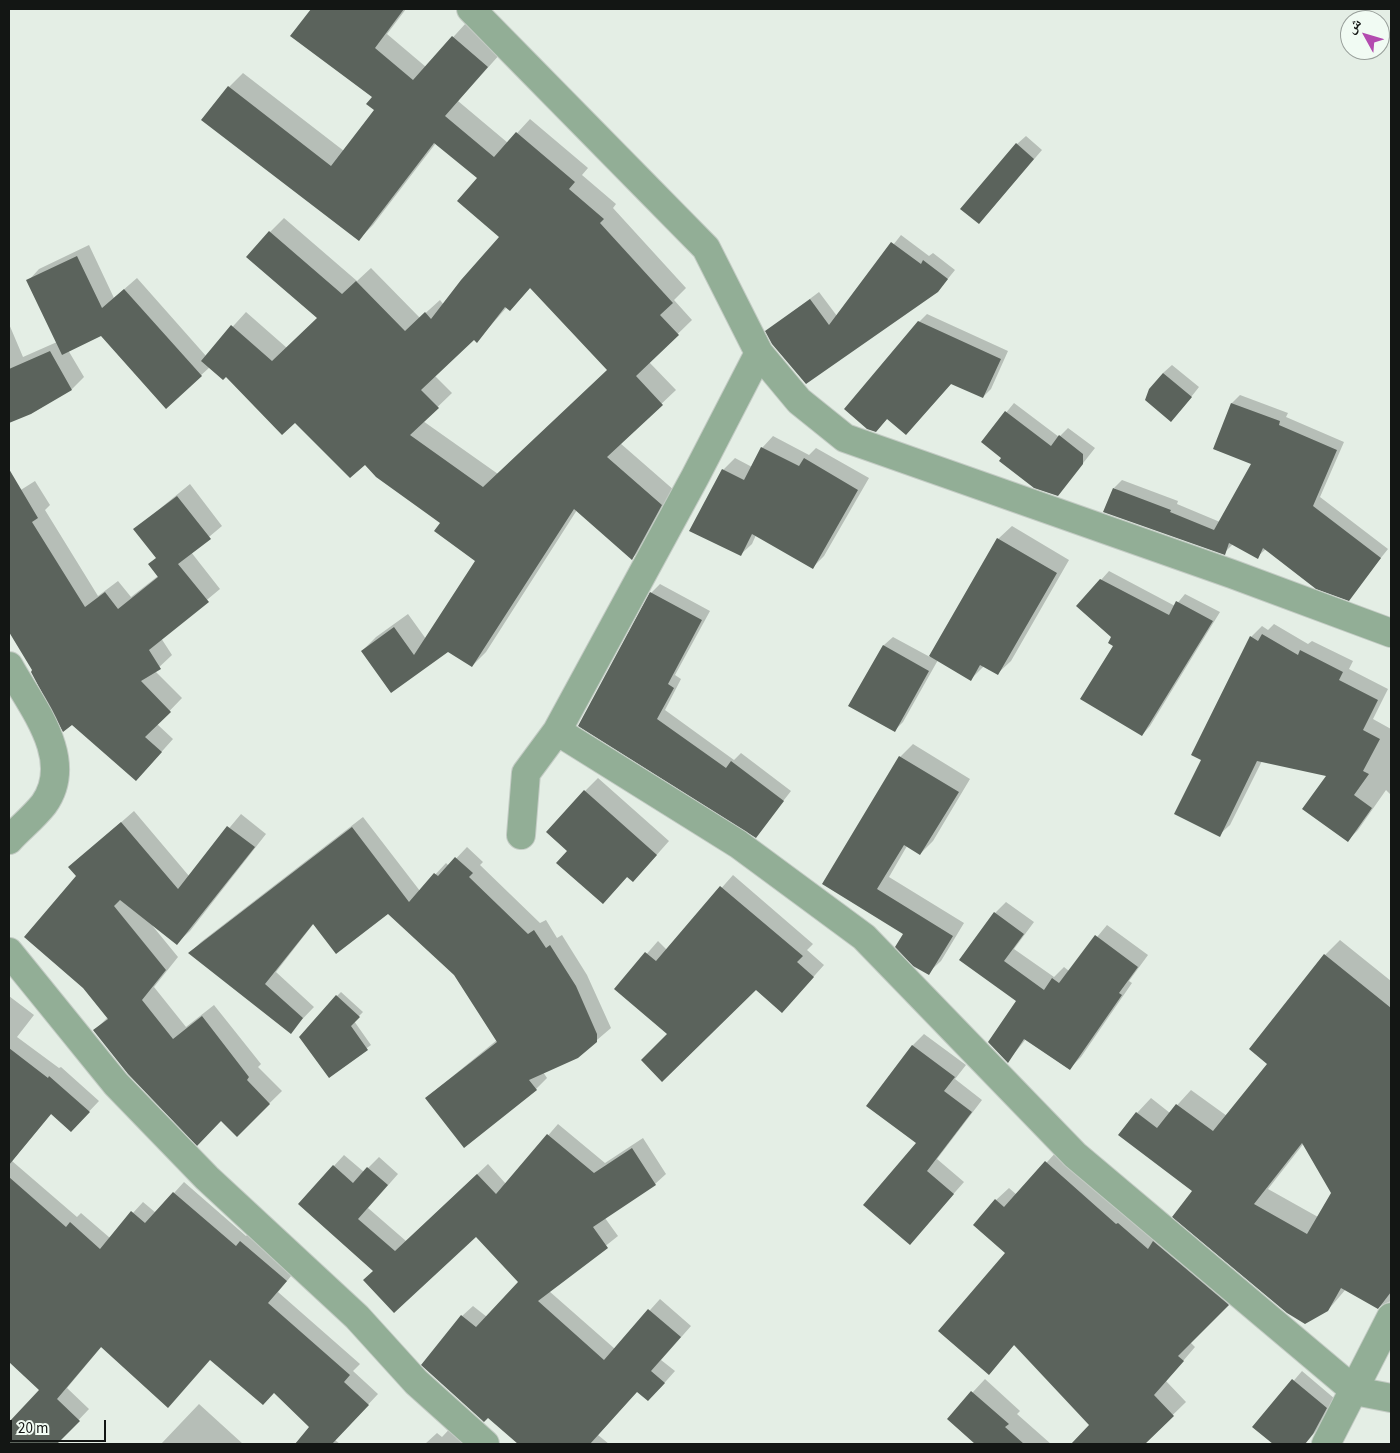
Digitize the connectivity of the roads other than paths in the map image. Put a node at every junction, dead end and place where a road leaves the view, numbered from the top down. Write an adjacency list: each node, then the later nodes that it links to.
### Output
1 (471, 9): 2 (street)
2 (759, 352): 3 (street); 5 (street)
3 (1391, 633)
4 (9, 666): 7 (street)
5 (558, 731): 6 (street); 10 (street)
6 (521, 835)
7 (9, 840)
8 (9, 952): 12 (street)
9 (1391, 1317): 10 (street)
10 (1355, 1390): 11 (street); 13 (street)
11 (1391, 1398)
12 (485, 1444)
13 (1326, 1444)

